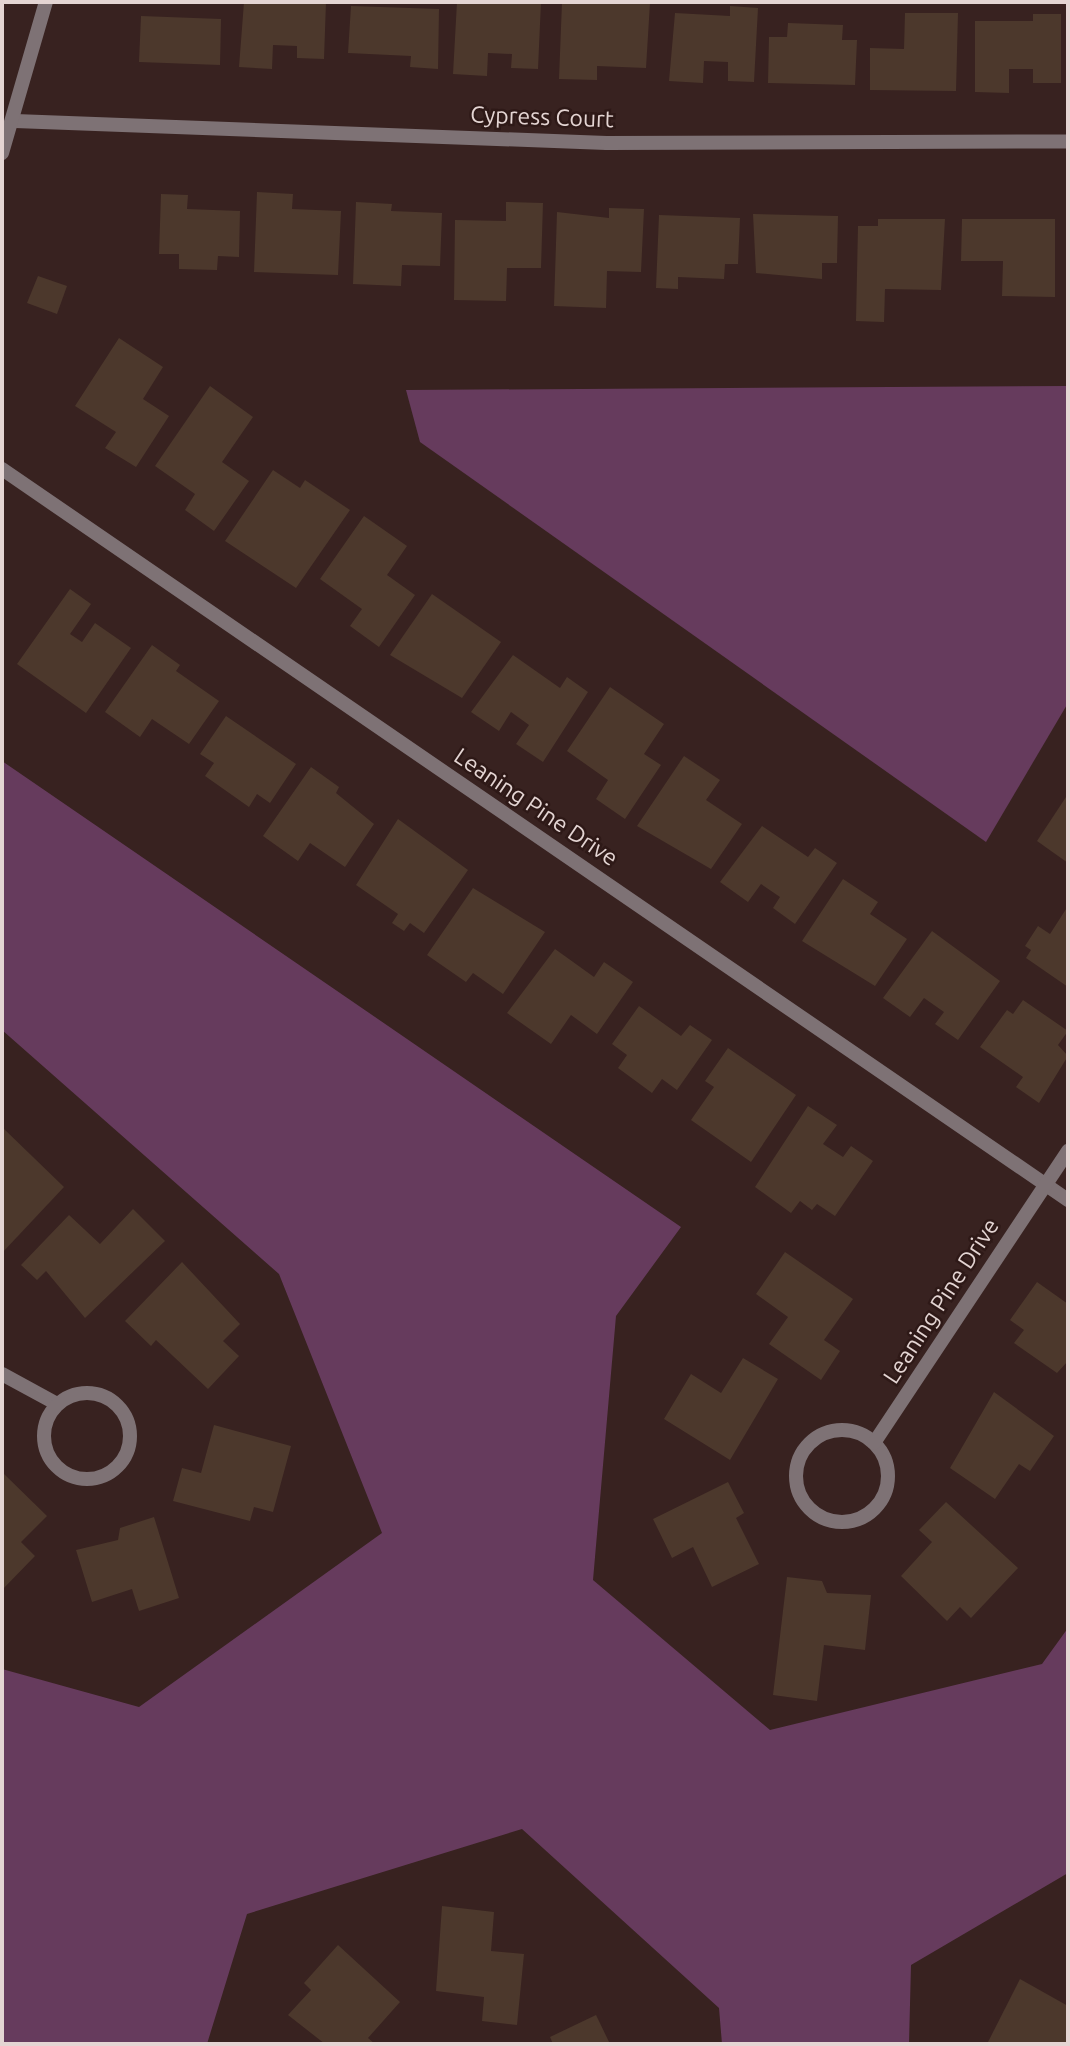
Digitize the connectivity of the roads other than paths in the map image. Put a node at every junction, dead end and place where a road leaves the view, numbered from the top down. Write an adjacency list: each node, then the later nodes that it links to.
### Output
1 (46, 2): 2 (street)
2 (15, 121): 3 (street, Cypress Court); 4 (street)
3 (1068, 141)
4 (2, 153)
5 (2, 469): 7 (street, Leaning Pine Drive)
6 (1068, 1151): 7 (street, Leaning Pine Drive)
7 (1045, 1183): 8 (street, Leaning Pine Drive); 11 (street, Leaning Pine Drive)
8 (1068, 1200)
9 (2, 1374): 10 (street)
10 (57, 1404): 10 (street)
11 (874, 1443): 11 (street)

